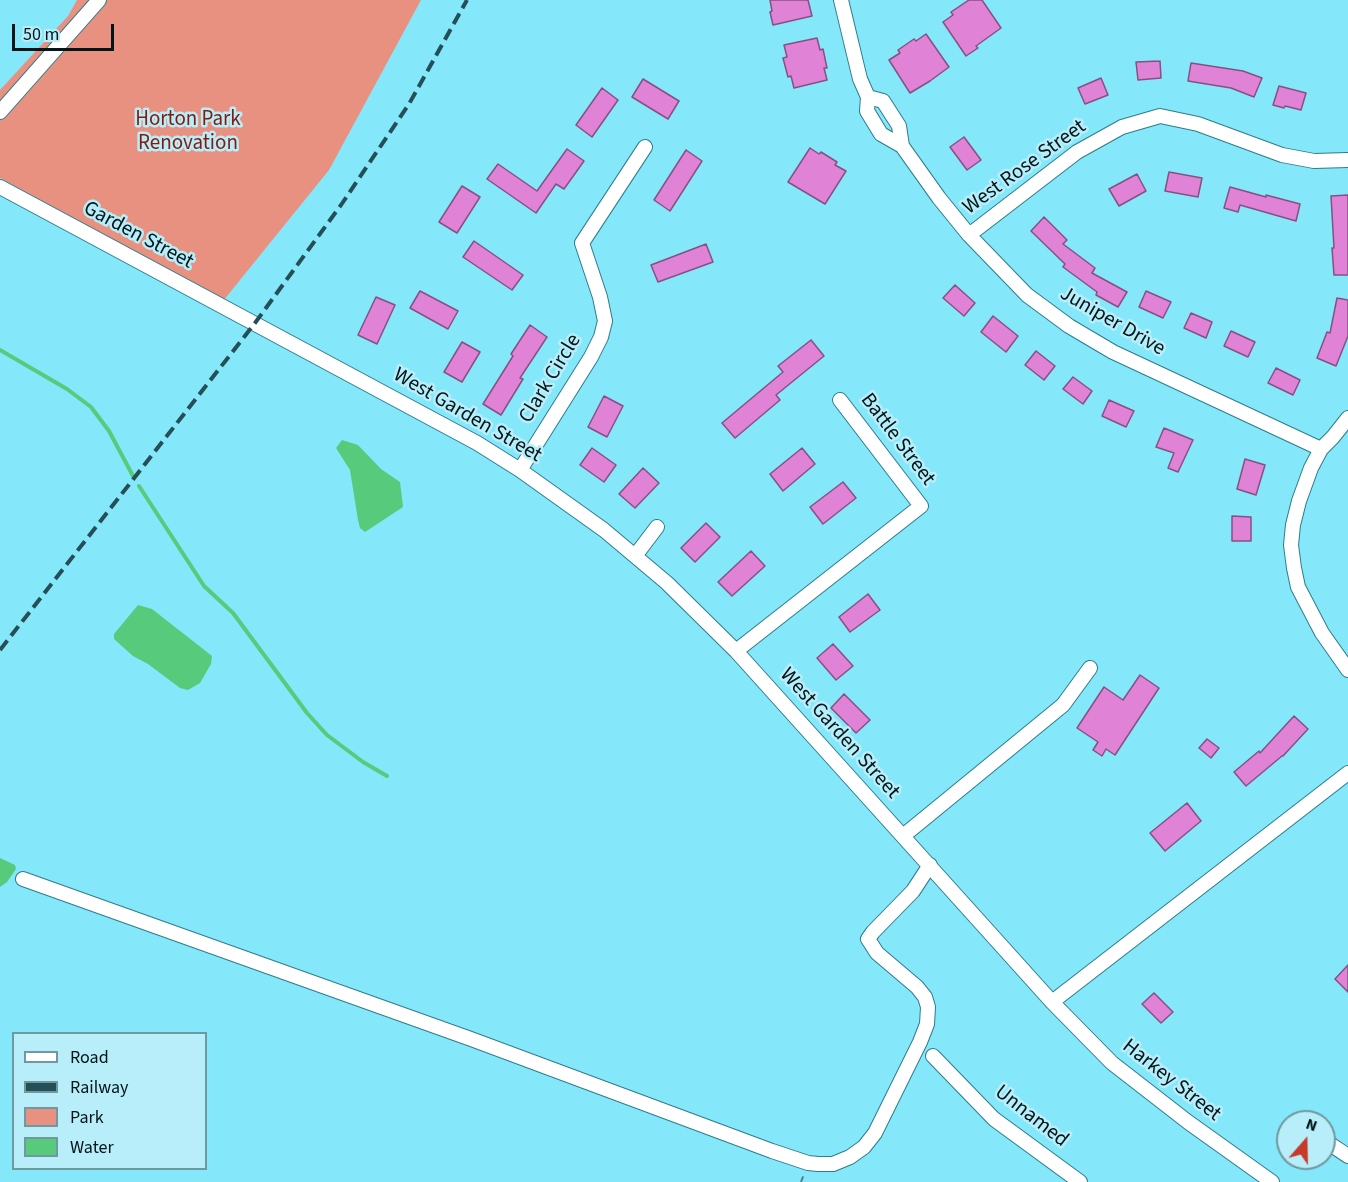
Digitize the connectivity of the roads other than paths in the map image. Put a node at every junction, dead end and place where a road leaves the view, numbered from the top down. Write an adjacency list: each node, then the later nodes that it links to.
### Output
1 (99, 0): 4 (street)
2 (842, 0): 3 (street, Juniper Drive)
3 (868, 97): 5 (street, Juniper Drive); 5 (street, Juniper Drive)
4 (0, 112)
5 (902, 146): 9 (street, Juniper Drive)
6 (645, 147): 14 (street, Clark Circle)
7 (1348, 160): 9 (street, West Rose Street)
8 (0, 187): 10 (street, Garden Street)
9 (969, 235): 13 (street, Juniper Drive)
10 (255, 323): 14 (street, West Garden Street)
11 (840, 400): 17 (street, Battle Street)
12 (1348, 417): 13 (street)
13 (1321, 449): 19 (street)
14 (520, 470): 16 (street, West Garden Street)
15 (657, 527): 16 (street)
16 (635, 556): 17 (street, West Garden Street)
17 (736, 651): 21 (street, West Garden Street)
18 (1090, 668): 21 (street)
19 (1348, 670)
20 (1348, 774): 24 (street)
21 (903, 836): 22 (street, West Garden Street)
22 (930, 865): 23 (street); 24 (street, West Garden Street)
23 (23, 879)
24 (1052, 1002): 27 (street, Harkey Street)
25 (933, 1056): 26 (street, Unnamed)
26 (1080, 1182)
27 (1272, 1182)

